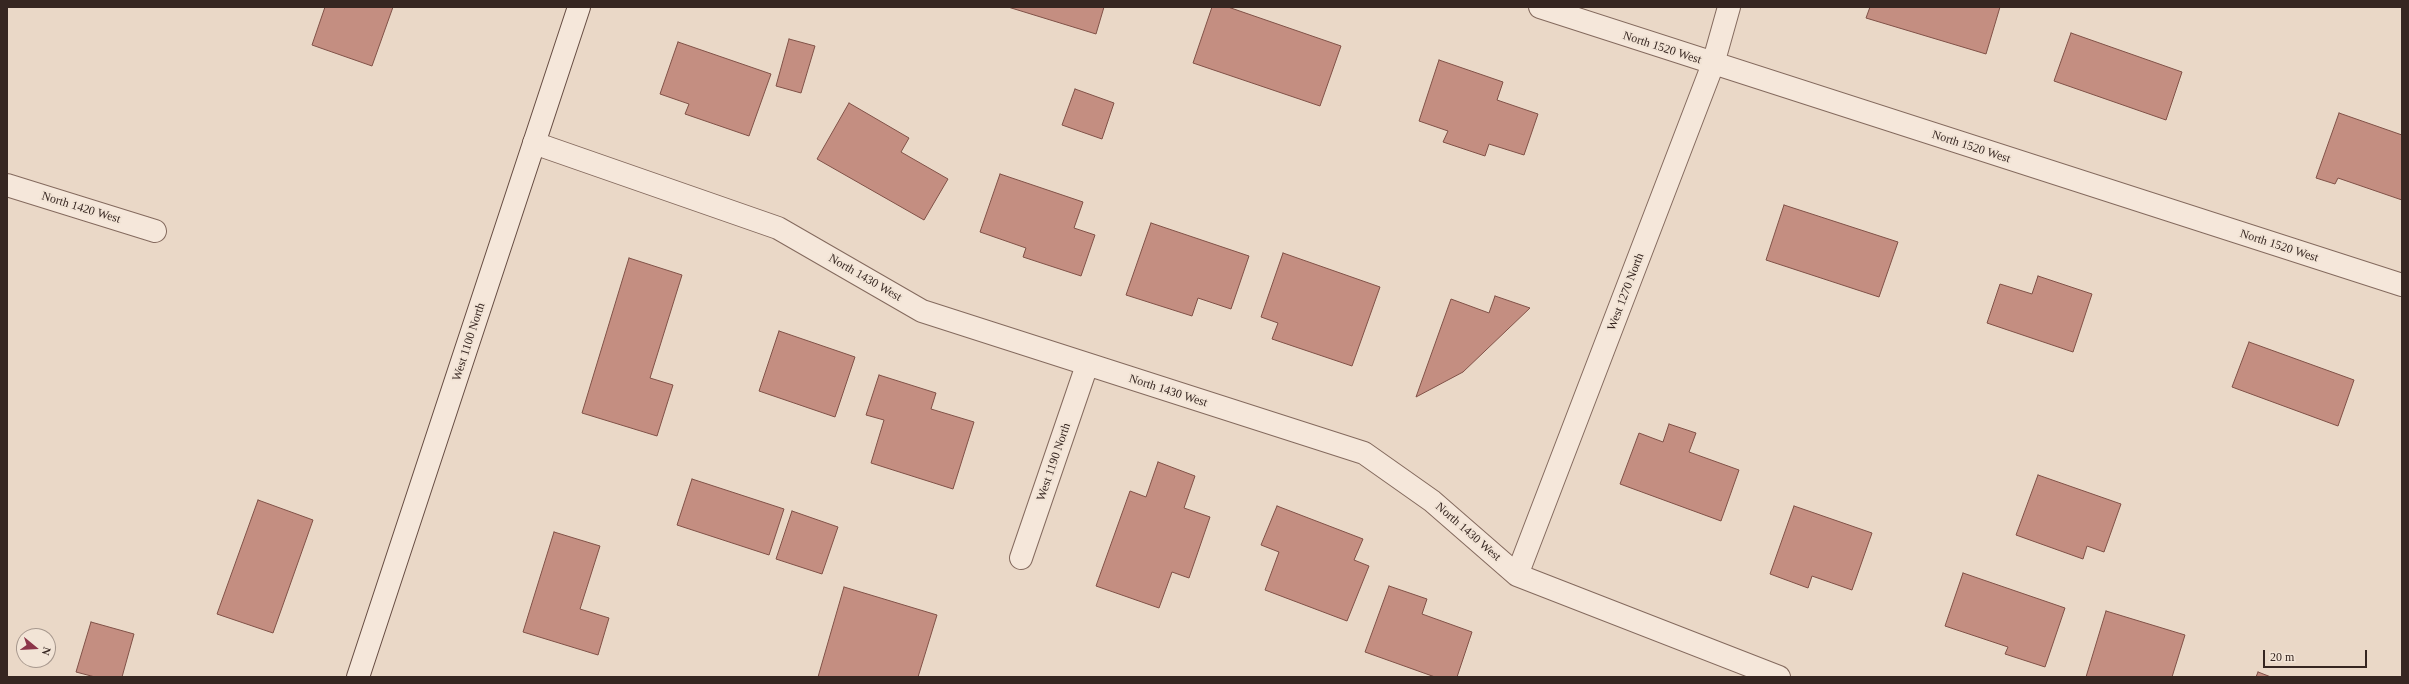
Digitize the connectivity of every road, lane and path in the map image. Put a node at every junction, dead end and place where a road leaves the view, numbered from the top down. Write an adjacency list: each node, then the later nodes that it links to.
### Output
1 (579, 7): 5 (street, West 1100 North)
2 (1540, 7): 4 (street, North 1520 West)
3 (1730, 7): 4 (street, West 1270 North)
4 (1713, 64): 8 (street, North 1520 West); 11 (street, West 1270 North)
5 (534, 143): 9 (street, North 1430 West); 12 (street, West 1100 North)
6 (7, 185): 7 (street, North 1420 West)
7 (155, 231)
8 (2402, 285)
9 (1087, 365): 10 (street, West 1190 North); 11 (street, North 1430 West)
10 (1021, 558)
11 (1517, 574): 13 (street, North 1430 West)
12 (358, 677)
13 (1779, 677)

